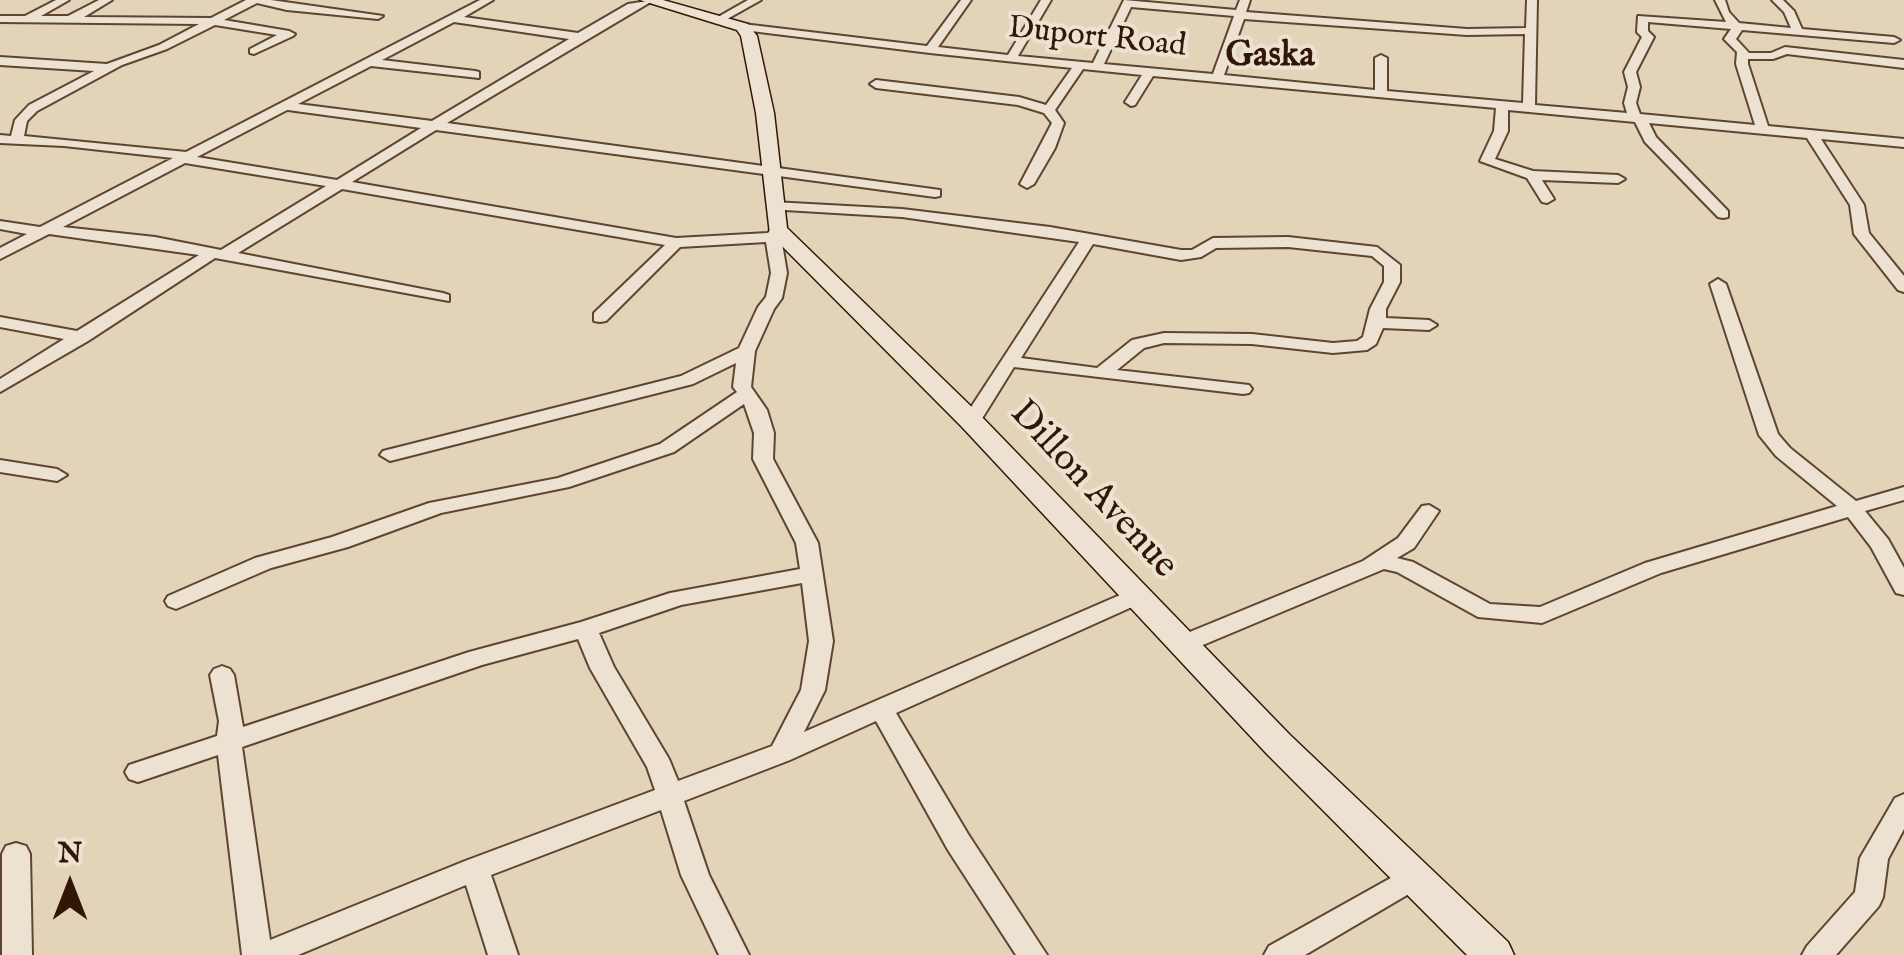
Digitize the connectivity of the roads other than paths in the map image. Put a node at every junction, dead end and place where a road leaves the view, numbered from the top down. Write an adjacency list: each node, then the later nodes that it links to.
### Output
1 (64, 0): 18 (street)
2 (107, 0): 20 (street)
3 (256, 0): 15 (street); 19 (street)
4 (488, 0): 16 (street)
5 (648, 0): 21 (street, Duport Road); 25 (street)
6 (756, 0): 21 (street)
7 (966, 0): 29 (street)
8 (1046, 0): 33 (street)
9 (1246, 0): 14 (street)
10 (1532, 0): 23 (street)
11 (1720, 0): 22 (street)
12 (1777, 0): 24 (street)
13 (1128, 2): 14 (street); 40 (street)
14 (1239, 14): 23 (street); 44 (street)
15 (378, 16)
16 (451, 18): 25 (street); 37 (street)
17 (0, 19): 18 (street)
18 (27, 20): 20 (street)
19 (212, 21): 20 (street); 28 (street); 41 (street)
20 (66, 22)
21 (729, 24): 29 (street, Duport Road); 60 (street)
22 (1735, 28): 24 (street); 32 (street); 52 (street)
23 (1532, 32): 50 (street)
24 (1799, 34): 26 (street)
25 (580, 37): 53 (street)
26 (1868, 40): 27 (street); 30 (street)
27 (1894, 40)
28 (254, 50)
29 (930, 50): 33 (street, Duport Road)
30 (1841, 51): 31 (street); 35 (street)
31 (1800, 52): 32 (street); 35 (street)
32 (1745, 56): 54 (street)
33 (1011, 58): 39 (street, Duport Road)
34 (1381, 58): 46 (street)
35 (1855, 58): 38 (street)
36 (0, 61): 41 (street)
37 (371, 62): 43 (street); 49 (street)
38 (1904, 64)
39 (1080, 65): 40 (street, Duport Road); 51 (street)
40 (1097, 67): 42 (street, Duport Road)
41 (108, 68): 56 (street)
42 (1150, 72): 44 (street, Duport Road); 47 (street)
43 (476, 75)
44 (1217, 78): 46 (street, Duport Road)
45 (876, 84): 51 (street)
46 (1381, 94): 48 (street, Duport Road)
47 (1131, 102)
48 (1502, 105): 50 (street, Duport Road); 61 (street)
49 (288, 106): 53 (street); 59 (street)
50 (1529, 108): 52 (street, Duport Road)
51 (1049, 110): 63 (street)
52 (1638, 118): 54 (street, Duport Road); 67 (street)
53 (432, 126): 60 (street); 64 (street)
54 (1763, 130): 55 (street, Duport Road)
55 (1811, 134): 57 (street, Duport Road); 76 (street)
56 (11, 140): 58 (street); 59 (street)
57 (1904, 143)
58 (0, 154)
59 (187, 158): 64 (street); 70 (street)
60 (772, 174): 65 (street); 68 (street)
61 (1532, 174): 62 (street); 66 (street)
62 (1618, 179)
63 (1026, 184)
64 (335, 185): 72 (street); 74 (street)
65 (934, 193)
66 (1547, 199)
67 (1723, 214)
68 (775, 224): 71 (street); 72 (street); 83 (street); 89 (street, Dillon Avenue)
69 (0, 225): 70 (street)
70 (45, 231): 73 (street); 74 (street)
71 (1087, 241): 80 (street); 84 (street)
72 (676, 244): 78 (street)
73 (0, 254)
74 (218, 254): 77 (street); 82 (street)
75 (1718, 284): 94 (street)
76 (1904, 287)
77 (443, 298)
78 (600, 317)
79 (0, 322): 82 (street)
80 (1377, 323): 81 (street); 85 (street)
81 (1430, 325)
82 (82, 338): 86 (street)
83 (746, 351): 88 (street); 90 (street)
84 (1012, 362): 85 (street); 89 (street)
85 (1101, 374): 87 (street)
86 (0, 387)
87 (1243, 389)
88 (745, 395): 97 (street); 100 (street)
89 (971, 421): 99 (street, Dillon Avenue)
90 (390, 455)
91 (0, 466): 92 (street)
92 (57, 475)
93 (1904, 494): 94 (street)
94 (1851, 507): 96 (street); 98 (street)
95 (1429, 511): 96 (street)
96 (1371, 563): 102 (street)
97 (810, 574): 101 (street); 106 (street)
98 (1904, 588)
99 (1135, 597): 102 (street, Dillon Avenue); 104 (street)
100 (176, 601)
101 (586, 629): 105 (street); 108 (street)
102 (1183, 644): 112 (street, Dillon Avenue)
103 (222, 675): 105 (street)
104 (882, 710): 106 (street); 118 (street)
105 (228, 741): 107 (street); 114 (street)
106 (781, 753): 108 (street)
107 (138, 772)
108 (673, 797): 111 (street); 117 (street)
109 (1904, 805): 121 (street)
110 (16, 854): 113 (street)
111 (475, 869): 115 (street); 116 (street)
112 (1414, 876): 119 (street); 120 (street, Dillon Avenue)
113 (17, 955)
114 (257, 955)
115 (265, 955)
116 (503, 955)
117 (734, 955)
118 (1032, 955)
119 (1279, 955)
120 (1494, 955)
121 (1817, 955)

